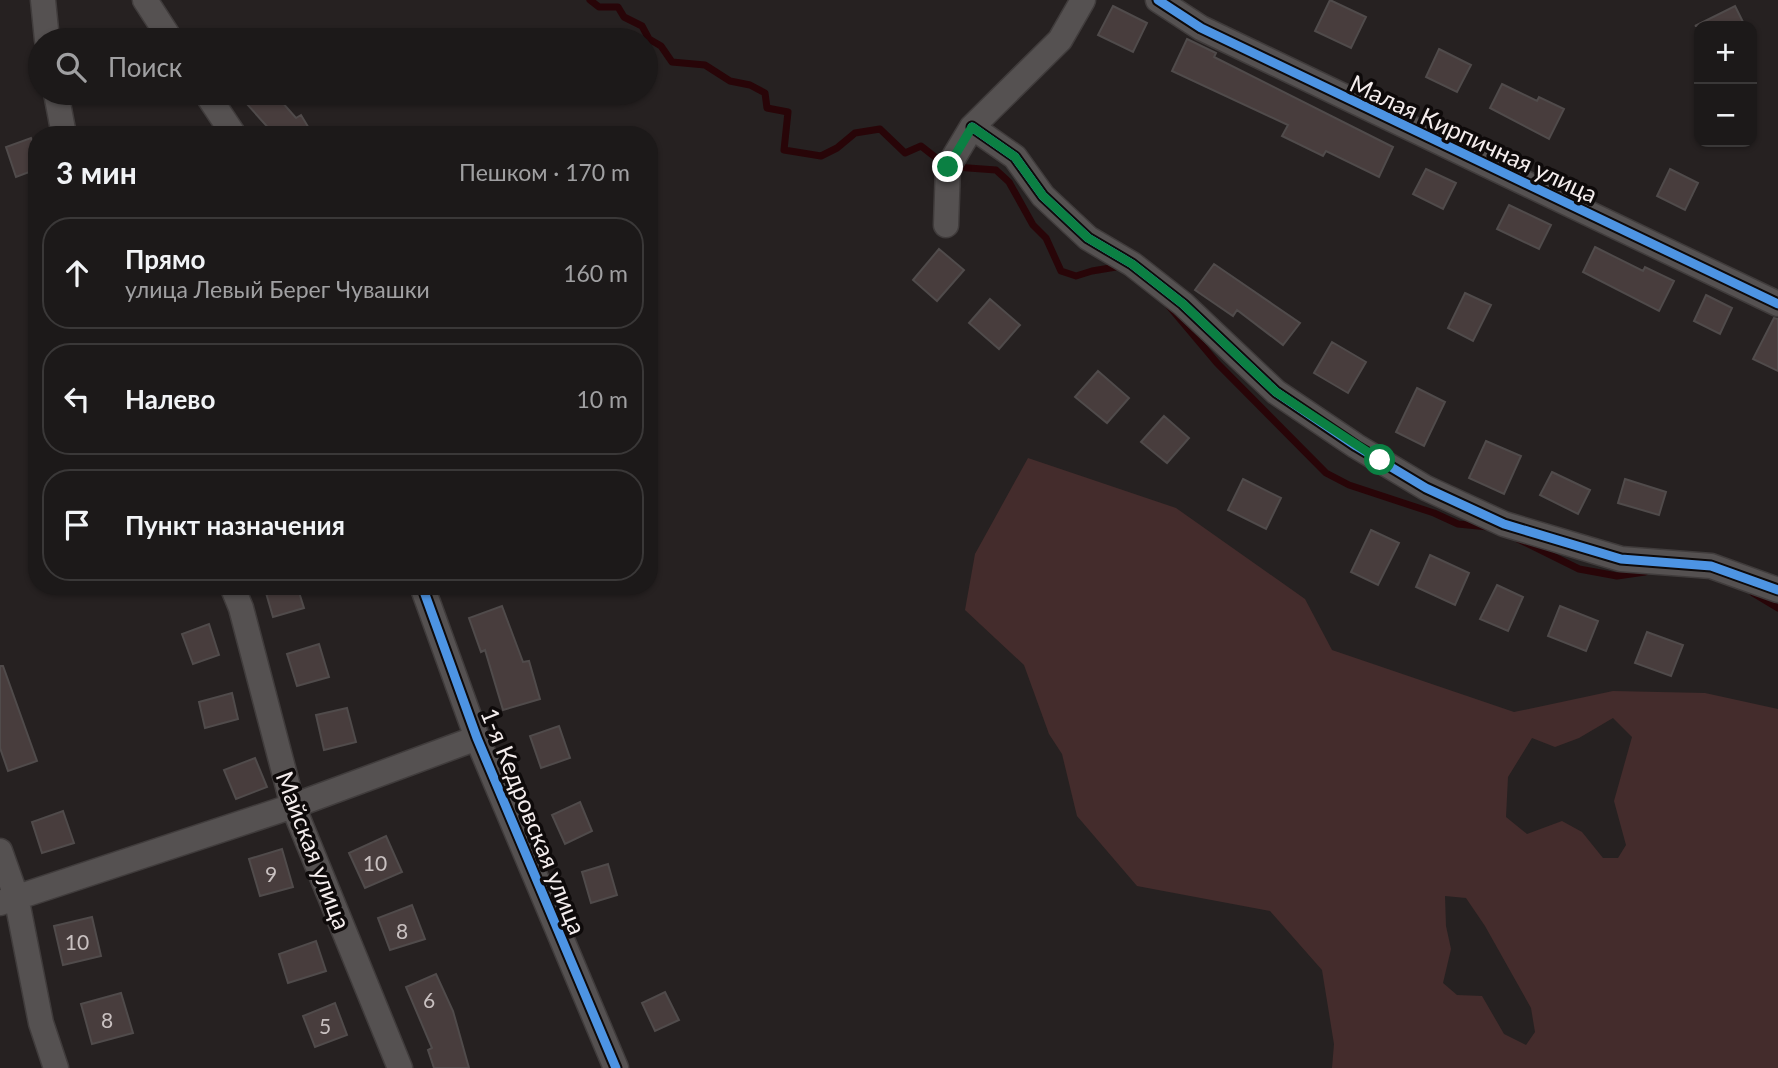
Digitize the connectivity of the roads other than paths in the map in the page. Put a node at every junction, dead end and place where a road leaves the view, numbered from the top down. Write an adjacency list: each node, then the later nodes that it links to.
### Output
1 (43, 0): 5 (street)
2 (145, 0): 6 (street)
3 (1083, 0): 11 (street)
4 (1158, 0): 13 (street, Малая Кирпичная улица)
5 (46, 28)
6 (163, 28)
7 (58, 105): 9 (street)
8 (214, 105): 10 (street)
9 (62, 126)
10 (228, 126)
11 (972, 127): 12 (street); 14 (street)
12 (946, 225)
13 (1778, 304)
14 (1778, 590)
15 (236, 595): 18 (street, Майская улица)
16 (425, 595): 17 (street, 1-я Кедровская улица)
17 (477, 738): 18 (street); 23 (street, 1-я Кедровская улица)
18 (293, 806): 20 (street); 22 (street, Майская улица)
19 (0, 851): 20 (street)
20 (8, 900): 21 (street)
21 (56, 1068)
22 (400, 1068)
23 (616, 1068)

